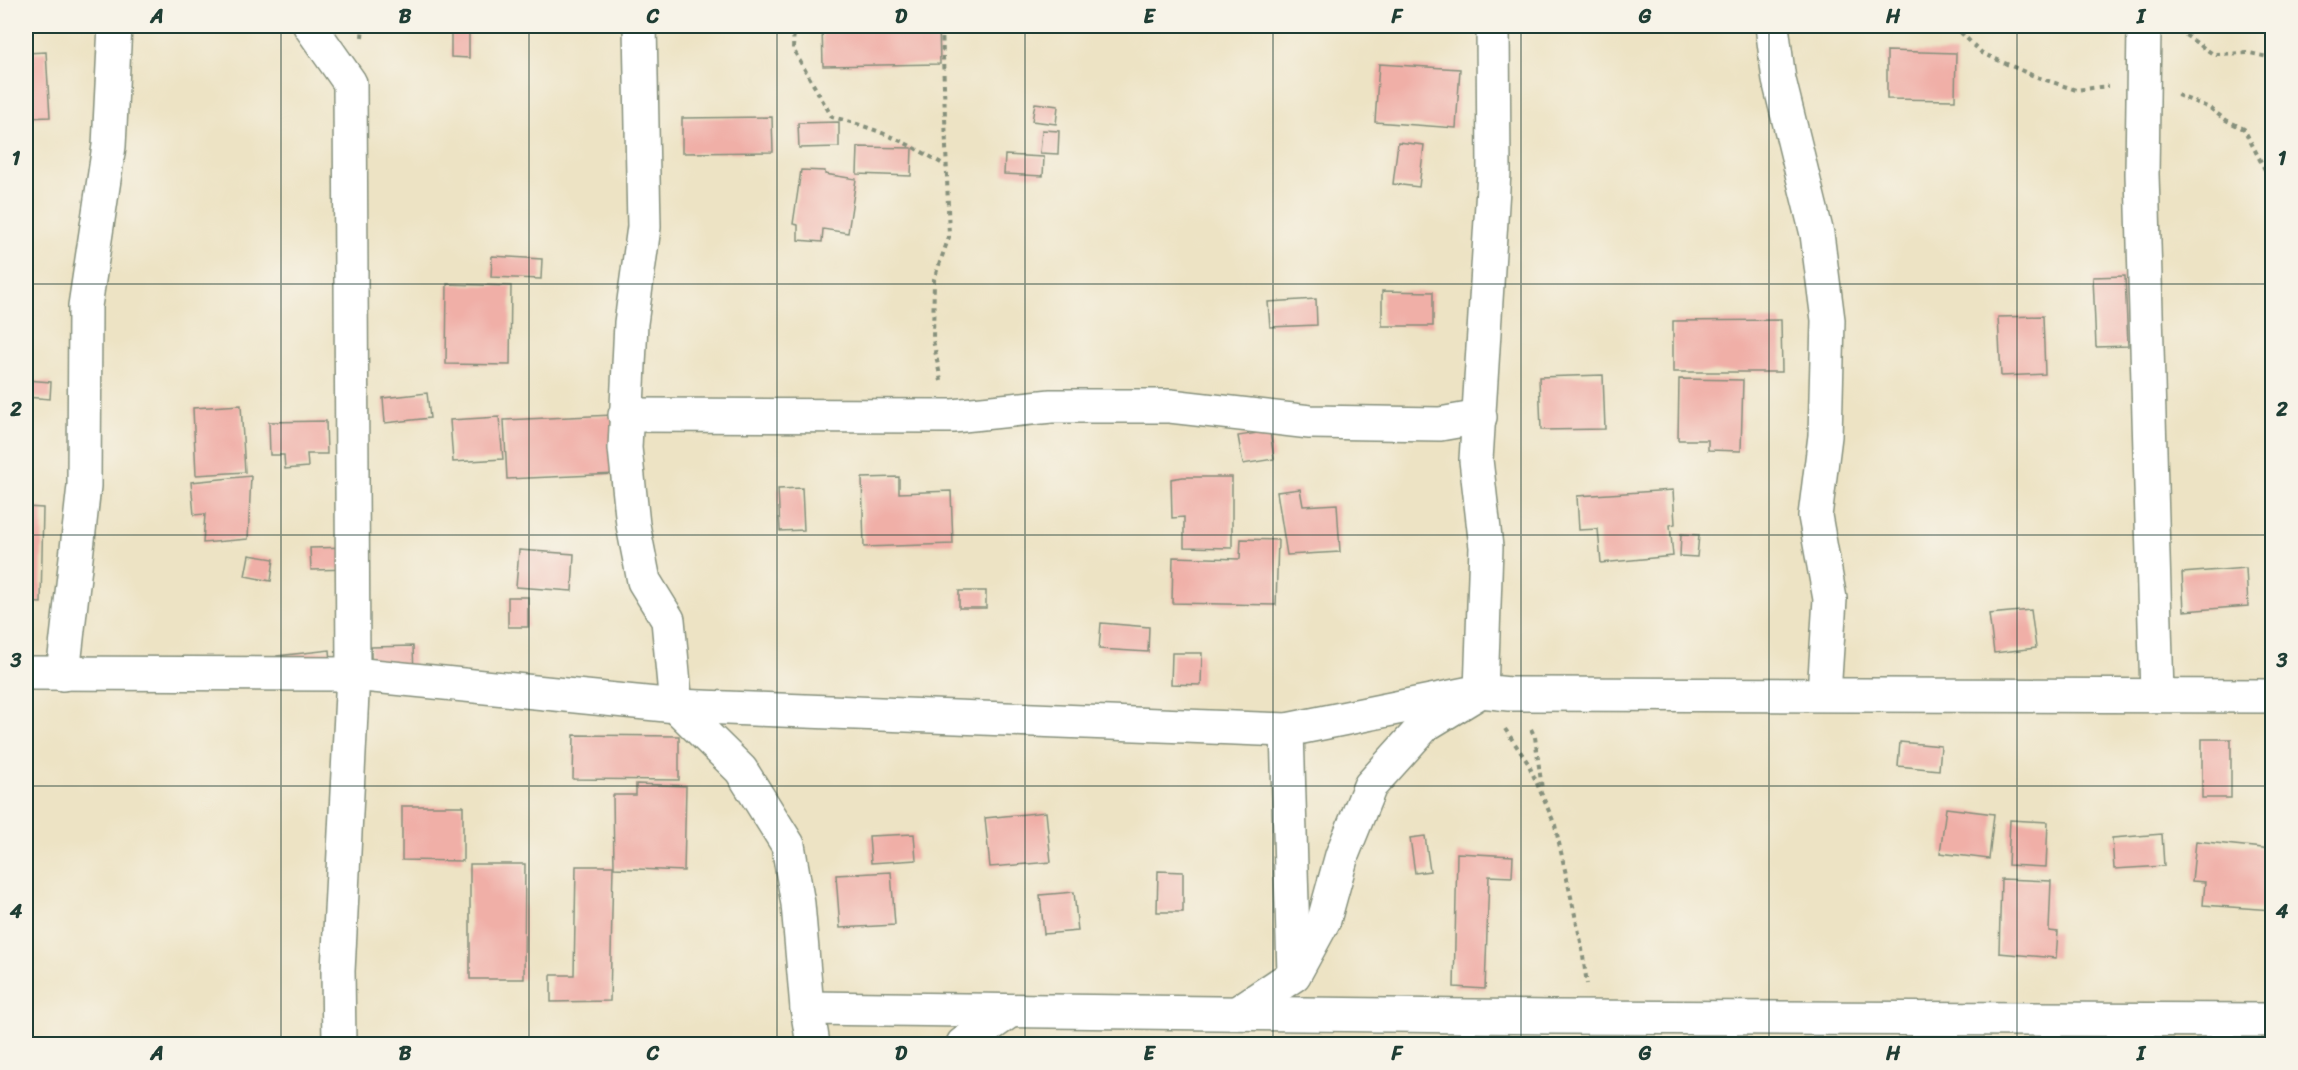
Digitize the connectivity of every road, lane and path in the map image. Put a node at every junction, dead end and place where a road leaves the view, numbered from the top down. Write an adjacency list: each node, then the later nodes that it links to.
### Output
1 (115, 26): 16 (street)
2 (310, 26): 17 (street)
3 (640, 26): 12 (street)
4 (794, 26): 11 (path)
5 (942, 26): 11 (path)
6 (1492, 26): 14 (street)
7 (1772, 26): 18 (street)
8 (2144, 26): 19 (street)
9 (2174, 26): 10 (path)
10 (2272, 58)
11 (947, 167): 13 (path)
12 (625, 415): 13 (street); 22 (street)
13 (949, 416): 14 (street)
14 (1480, 417): 20 (street)
15 (26, 673): 16 (street)
16 (63, 674): 17 (street)
17 (353, 674): 22 (street); 32 (street)
18 (1824, 694): 19 (street); 20 (street)
19 (2157, 694): 21 (street)
20 (1485, 695): 23 (street); 24 (path); 24 (path); 25 (street)
21 (2272, 696)
22 (676, 706): 23 (street); 26 (street)
23 (1287, 730): 25 (street)
24 (1543, 792): 30 (path)
25 (1294, 975): 28 (street); 29 (street)
26 (807, 1008): 27 (street); 33 (street)
27 (1010, 1011): 28 (street); 34 (street)
28 (1237, 1013): 29 (street)
29 (1293, 1014): 30 (street)
30 (1592, 1017): 31 (street)
31 (2272, 1020)
32 (339, 1044)
33 (813, 1044)
34 (963, 1044)

